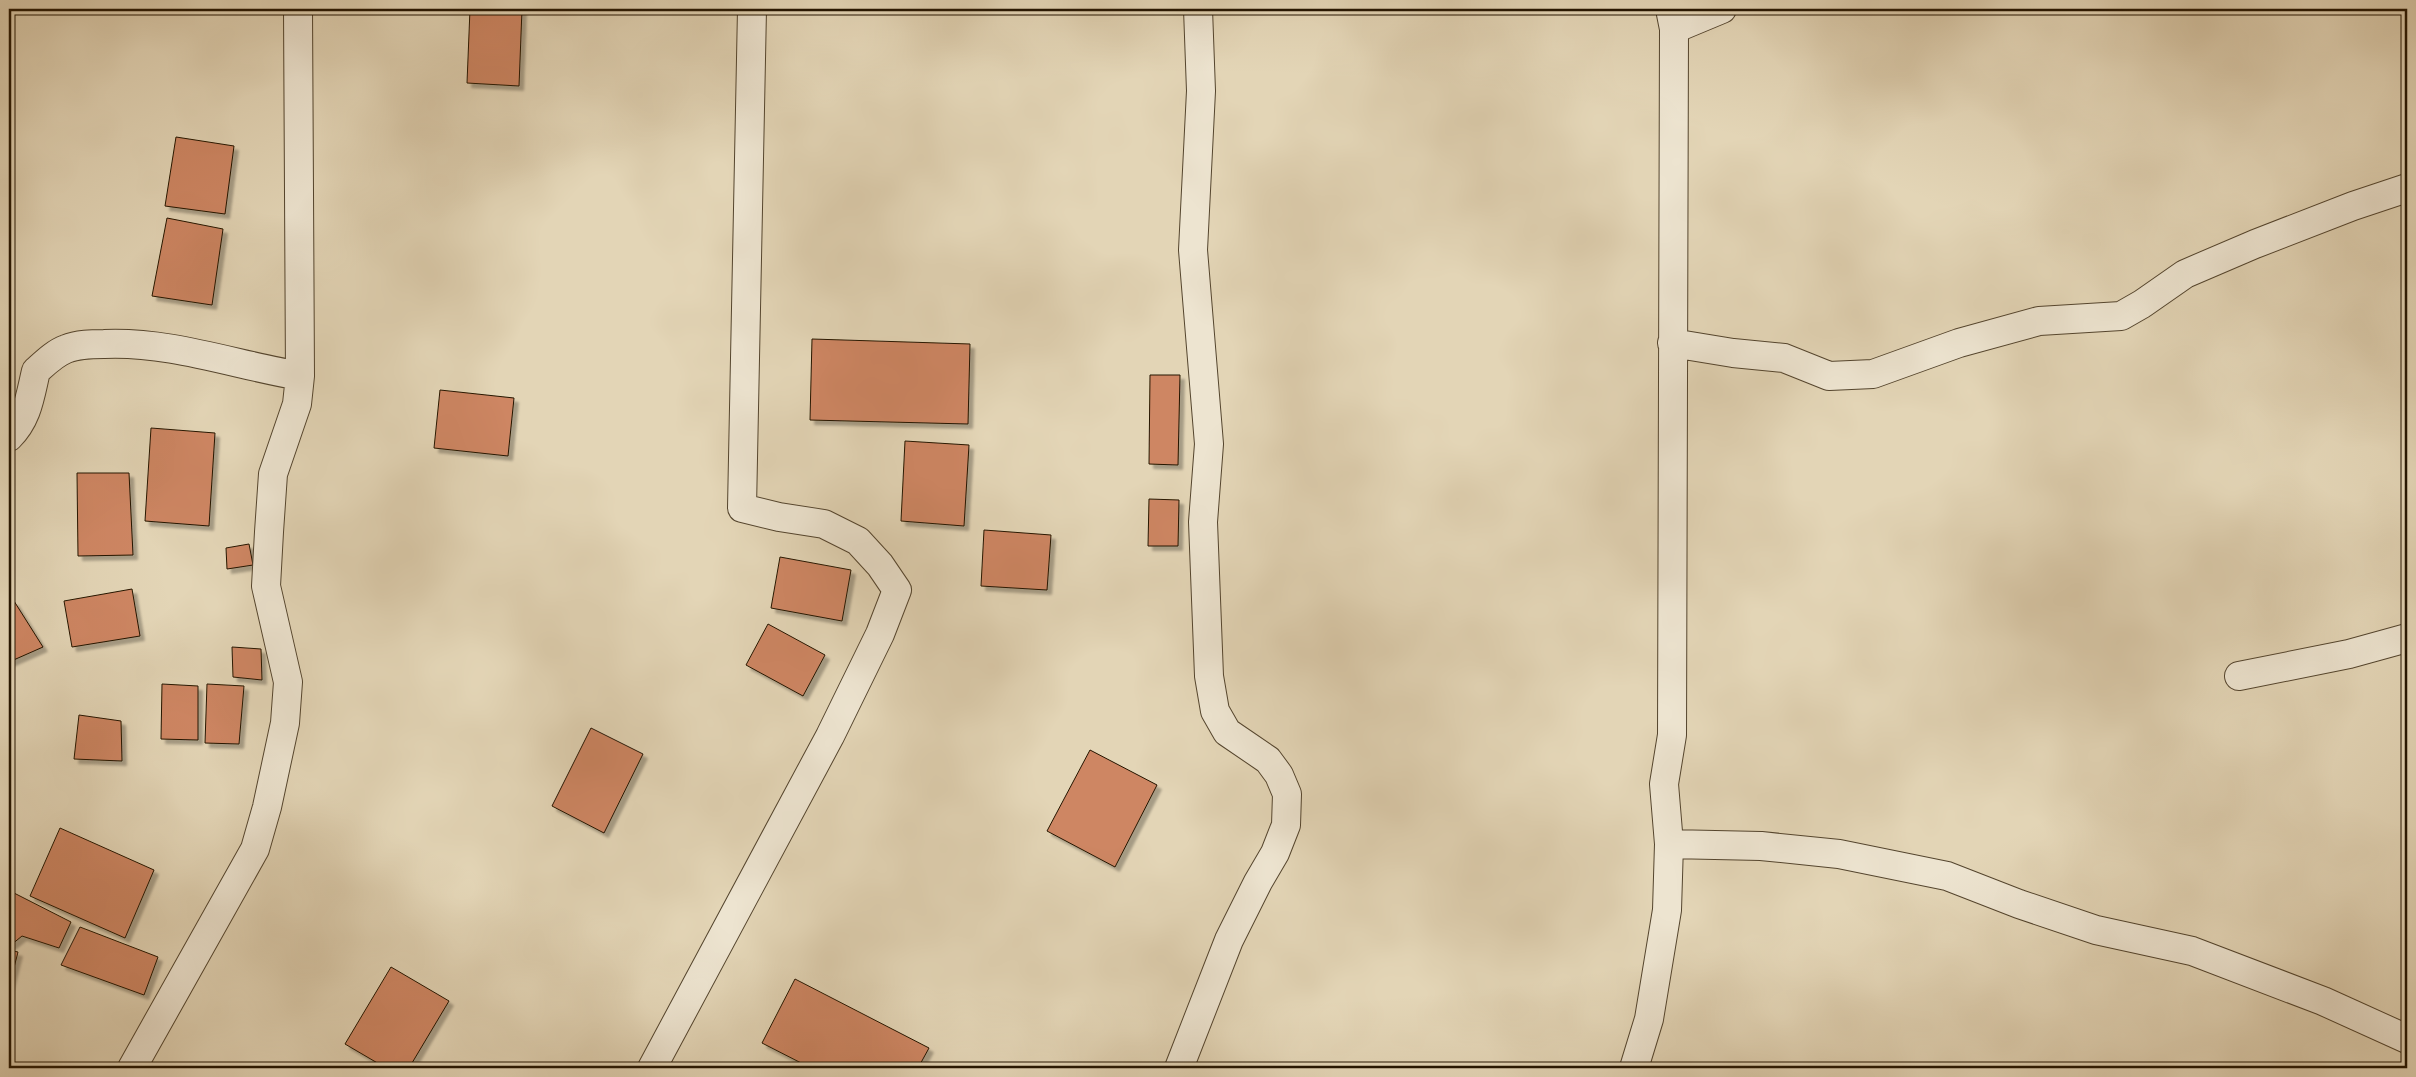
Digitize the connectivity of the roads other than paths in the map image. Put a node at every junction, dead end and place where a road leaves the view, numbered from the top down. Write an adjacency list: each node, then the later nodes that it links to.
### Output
1 (298, 9): 8 (street)
2 (752, 9): 15 (street)
3 (1198, 9): 16 (street)
4 (1722, 9): 5 (street)
5 (1672, 19): 7 (street)
6 (2407, 188): 7 (street)
7 (1672, 343): 12 (street)
8 (300, 376): 9 (street); 14 (street)
9 (9, 436)
10 (2407, 638): 11 (street)
11 (2239, 676)
12 (1669, 844): 13 (street); 17 (street)
13 (2407, 1039)
14 (132, 1068)
15 (652, 1068)
16 (1179, 1068)
17 (1634, 1068)

